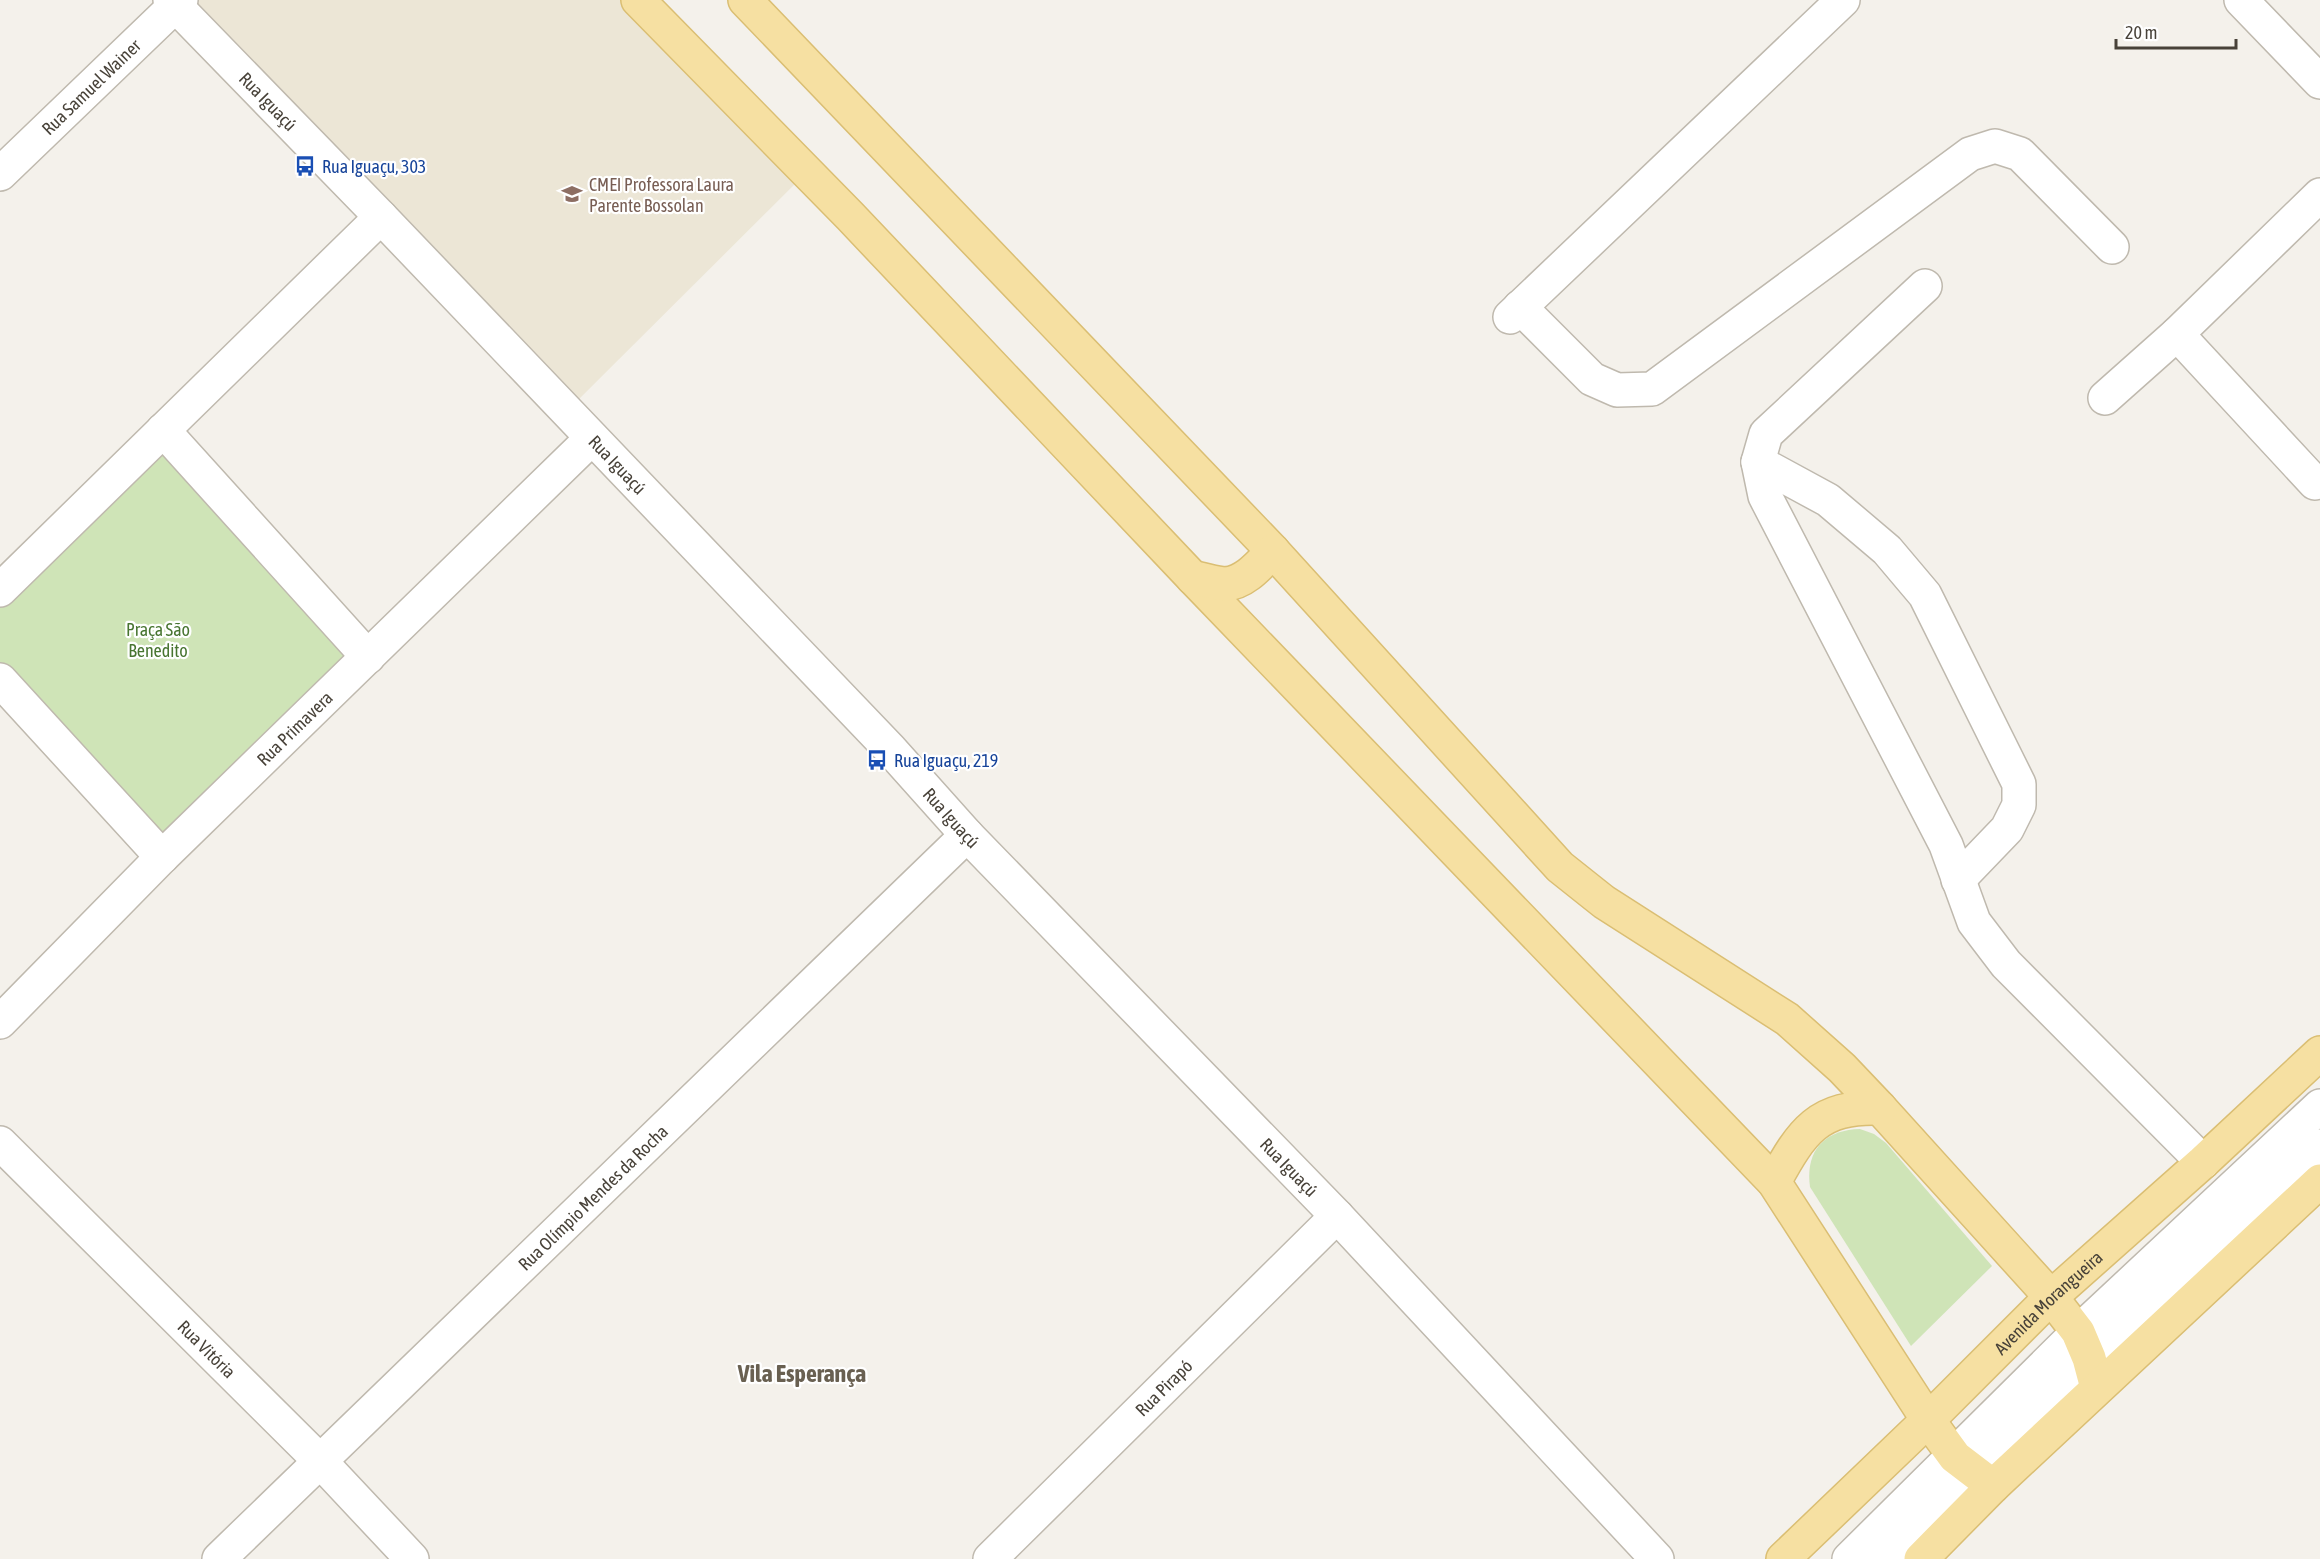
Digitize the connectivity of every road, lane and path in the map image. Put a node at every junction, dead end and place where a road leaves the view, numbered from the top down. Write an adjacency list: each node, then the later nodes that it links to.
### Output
1 (638, 0): 19 (main road)
2 (745, 0): 18 (main road)
3 (1843, 0): 10 (street)
4 (2241, 0): 6 (street)
5 (176, 2): 7 (street, Rua Samuel Wainer); 9 (street, Rua Iguaçú)
6 (2320, 82)
7 (0, 174)
8 (2320, 195): 12 (street)
9 (381, 216): 14 (street); 15 (street, Rua Iguaçú)
10 (2112, 247)
11 (1925, 286): 16 (street)
12 (2177, 334): 13 (street); 17 (street)
13 (2105, 398)
14 (163, 430): 20 (street); 21 (street)
15 (592, 438): 21 (street, Rua Primavera); 23 (street, Rua Iguaçú)
16 (1758, 462): 25 (street); 25 (street)
17 (2315, 483)
18 (1273, 552): 19 (main road); 29 (main road)
19 (1193, 578): 33 (main road)
20 (0, 590)
21 (368, 657): 24 (street, Rua Primavera)
22 (0, 680): 24 (street)
23 (967, 835): 35 (street, Rua Iguaçú); 39 (street, Rua Olímpio Mendes da Rocha)
24 (162, 857): 26 (street, Rua Primavera)
25 (1958, 880): 32 (street)
26 (0, 1022)
27 (2320, 1053): 32 (main road, Avenida Morangueira)
28 (2320, 1106): 37 (street)
29 (1881, 1108): 33 (main road); 36 (main road)
30 (0, 1143): 39 (street, Rua Vitória)
31 (2320, 1146): 37 (street)
32 (2203, 1162): 36 (main road, Avenida Morangueira)
33 (1774, 1182): 38 (main road)
34 (2316, 1192): 37 (main road)
35 (1337, 1216): 43 (street, Rua Pirapó); 44 (street, Rua Iguaçú)
36 (2051, 1297): 37 (main road); 38 (main road, Avenida Morangueira)
37 (2088, 1360): 40 (main road); 40 (street)
38 (1928, 1420): 40 (main road); 45 (main road, Avenida Morangueira)
39 (320, 1461): 41 (street, Rua Olímpio Mendes da Rocha); 42 (street, Rua Vitória)
40 (1974, 1472): 46 (street); 47 (street); 48 (main road)
41 (219, 1559)
42 (412, 1559)
43 (990, 1559)
44 (1657, 1559)
45 (1783, 1559)
46 (1849, 1559)
47 (1887, 1559)
48 (1921, 1559)

